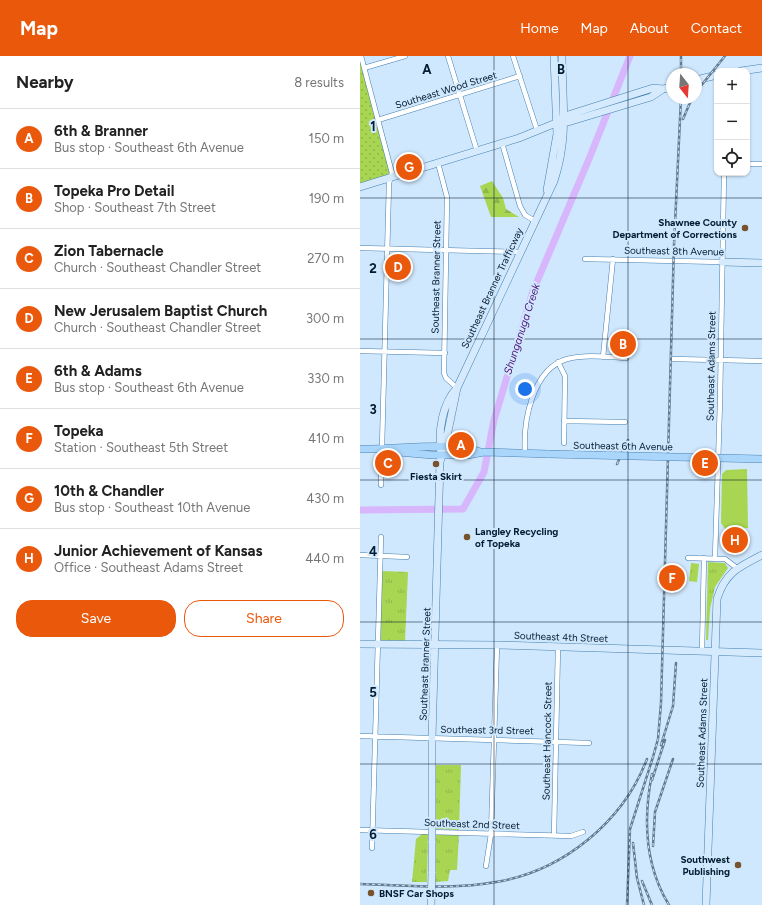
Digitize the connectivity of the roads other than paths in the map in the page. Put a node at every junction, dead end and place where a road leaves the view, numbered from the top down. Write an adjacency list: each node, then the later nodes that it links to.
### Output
1 (361, 56): 7 (street)
2 (405, 56): 7 (street)
3 (448, 56): 15 (street)
4 (514, 56): 10 (street)
5 (554, 56): 17 (main road, Southeast Branner Trafficway)
6 (562, 56): 17 (main road, Southeast Branner Trafficway)
7 (364, 68): 16 (street)
8 (762, 68): 9 (main road)
9 (750, 70)
10 (520, 76): 15 (street, Southeast Wood Street); 18 (street)
11 (714, 76): 12 (main road)
12 (702, 79)
13 (666, 88): 14 (main road)
14 (663, 89): 17 (main road); 17 (main road)
15 (460, 95): 16 (street, Southeast Wood Street); 20 (street)
16 (378, 120): 25 (street)
17 (561, 121): 18 (main road); 27 (main road, Southeast Branner Trafficway)
18 (537, 130): 19 (main road)
19 (502, 143): 20 (main road); 27 (street)
20 (477, 151): 21 (main road)
21 (438, 163): 25 (main road); 30 (street, Southeast Branner Street)
22 (750, 164): 23 (street)
23 (762, 164)
24 (724, 176): 34 (street, Southeast Adams Street)
25 (390, 178): 26 (main road); 29 (street)
26 (360, 187)
27 (535, 221): 31 (main road, Southeast Branner Trafficway)
28 (360, 248): 29 (street)
29 (388, 248): 30 (street); 37 (street)
30 (445, 250): 31 (street); 38 (street, Southeast Branner Street)
31 (520, 252): 45 (main road, Southeast Branner Trafficway)
32 (585, 259): 33 (street, Southeast 8th Avenue)
33 (613, 259): 34 (street, Southeast 8th Avenue); 39 (street)
34 (722, 262): 35 (main road, Southeast 8th Avenue); 42 (street, Southeast Adams Street)
35 (762, 263)
36 (360, 351): 37 (street)
37 (385, 351): 38 (street); 50 (street)
38 (445, 353): 45 (street, Southeast Branner Street)
39 (603, 357): 40 (street); 44 (street)
40 (626, 358)
41 (672, 359): 42 (street)
42 (720, 360): 43 (street); 62 (street, Southeast Adams Street)
43 (762, 361)
44 (558, 362): 46 (street); 52 (street)
45 (457, 388): 51 (main road, Southeast Branner Street)
46 (564, 421): 47 (street); 48 (street)
47 (626, 422)
48 (564, 443)
49 (360, 449): 50 (main road, Southeast 6th Avenue)
50 (386, 449): 51 (main road, Southeast 6th Avenue); 54 (street)
51 (442, 450): 52 (main road, Southeast 6th Avenue); 66 (main road, Southeast Branner Street)
52 (524, 453): 53 (main road, Southeast 6th Avenue, bridge)
53 (762, 459)
54 (381, 485)
55 (381, 537): 58 (street)
56 (360, 555): 58 (street)
57 (762, 555): 63 (main road, Southeast Adams Street)
58 (380, 556): 59 (street); 65 (street)
59 (407, 557)
60 (688, 558): 61 (street)
61 (704, 558): 62 (street); 69 (street)
62 (715, 558): 63 (street)
63 (737, 568): 70 (main road, Southeast Adams Street)
64 (360, 644): 65 (main road, Southeast 4th Street)
65 (378, 644): 66 (main road, Southeast 4th Street); 73 (street)
66 (435, 645): 67 (main road, Southeast 4th Street); 74 (main road, Southeast Branner Street)
67 (497, 645): 68 (main road, Southeast 4th Street); 75 (street)
68 (558, 647): 69 (main road, Southeast 4th Street); 76 (street, Southeast Hancock Street)
69 (702, 651): 70 (main road, Southeast 4th Street)
70 (714, 651): 71 (main road, Southeast 4th Street); 86 (main road, Southeast Adams Street)
71 (762, 653)
72 (360, 736): 73 (street, Southeast 3rd Street)
73 (376, 736): 74 (street, Southeast 3rd Street); 79 (street)
74 (432, 738): 75 (street, Southeast 3rd Street); 85 (main road, Southeast Branner Street, bridge)
75 (494, 740): 76 (street, Southeast 3rd Street); 81 (street)
76 (555, 741): 77 (street, Southeast 3rd Street); 82 (street, Southeast Hancock Street)
77 (589, 743)
78 (360, 830): 79 (street, Southeast 2nd Street)
79 (373, 830): 81 (street, Southeast 2nd Street); 83 (street)
80 (583, 832): 82 (street, Southeast 2nd Street)
81 (491, 834): 82 (street, Southeast 2nd Street); 84 (street)
82 (554, 835)
83 (372, 848)
84 (486, 866)
85 (431, 905)
86 (706, 905)

